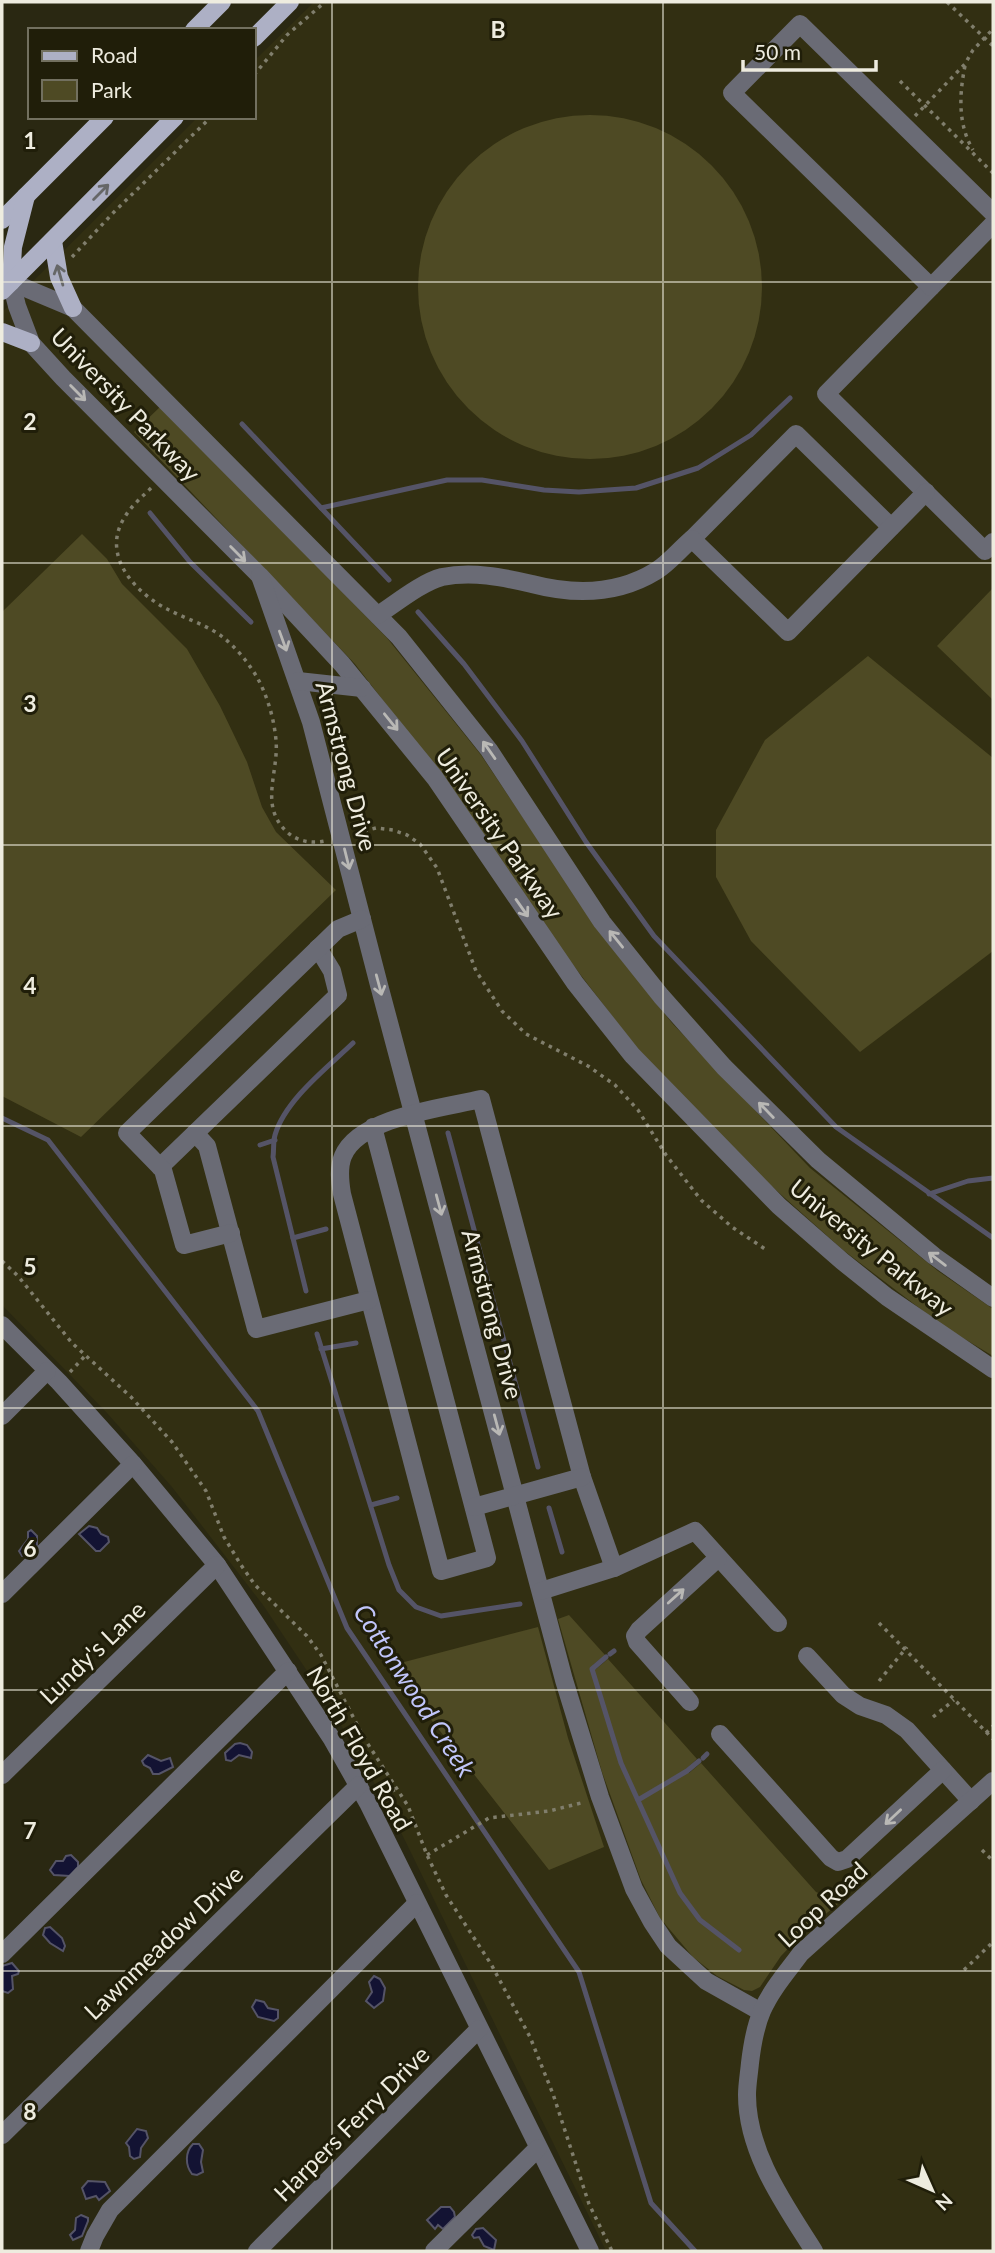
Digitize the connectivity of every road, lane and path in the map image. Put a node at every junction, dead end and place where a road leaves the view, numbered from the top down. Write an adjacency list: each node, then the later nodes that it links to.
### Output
1 (222, 2): 5 (main road)
2 (290, 2): 7 (main road)
3 (325, 2): 11 (path)
4 (947, 2): 8 (path)
5 (196, 28)
6 (993, 29): 8 (path)
7 (256, 36)
8 (985, 38): 9 (path); 10 (path)
9 (993, 46)
10 (965, 64): 13 (path); 17 (path)
11 (256, 73)
12 (900, 82): 13 (path)
13 (925, 106): 17 (path)
14 (104, 119): 19 (main road)
15 (173, 119): 23 (main road, one-way to 15)
16 (209, 119): 25 (path)
17 (977, 157): 18 (path)
18 (993, 173)
19 (26, 196): 21 (main road); 24 (main road)
20 (993, 213): 27 (street)
21 (2, 220)
22 (993, 224): 27 (street)
23 (52, 241): 24 (main road); 26 (main road); 28 (main road, one-way to 23)
24 (8, 247): 26 (main road)
25 (64, 264)
26 (5, 285): 28 (street, University Parkway); 30 (street, University Parkway)
27 (931, 288): 32 (street)
28 (73, 308): 37 (street, University Parkway)
29 (2, 332): 30 (main road)
30 (31, 343): 36 (street, University Parkway, one-way to 36)
31 (151, 488): 41 (path)
32 (926, 492): 33 (street); 35 (street)
33 (891, 527): 34 (street); 34 (street)
34 (692, 539): 37 (street)
35 (993, 542)
36 (260, 576): 38 (street, Armstrong Drive, one-way to 38); 39 (street, University Parkway)
37 (377, 615): 50 (street, University Parkway, one-way to 37)
38 (298, 681): 39 (street); 42 (street, Armstrong Drive, one-way to 42)
39 (362, 688): 54 (street, University Parkway, one-way to 54)
40 (351, 834): 49 (path)
41 (331, 840)
42 (362, 919): 43 (street); 44 (street, Armstrong Drive, one-way to 44)
43 (318, 948): 46 (street); 47 (street)
44 (415, 1115): 45 (street); 59 (street); 60 (street, Armstrong Drive, one-way to 60)
45 (373, 1127): 51 (street); 61 (street)
46 (195, 1133): 47 (street); 48 (street)
47 (160, 1167): 48 (street)
48 (231, 1233): 51 (street)
49 (765, 1249)
50 (993, 1298)
51 (369, 1300): 61 (street)
52 (2, 1325): 55 (street, North Floyd Road)
53 (85, 1356): 56 (path)
54 (993, 1369)
55 (47, 1371): 57 (street); 58 (street, North Floyd Road)
56 (70, 1372)
57 (2, 1416)
58 (133, 1464): 63 (street, North Floyd Road); 66 (street)
59 (582, 1477): 60 (street); 64 (street)
60 (515, 1495): 61 (street); 65 (street, Armstrong Drive)
61 (474, 1507)
62 (718, 1558): 64 (street); 67 (street); 74 (street, one-way to 62)
63 (217, 1564): 71 (street, North Floyd Road); 81 (street, Lundy's Lane)
64 (614, 1568): 65 (street)
65 (541, 1591): 86 (street, Armstrong Drive)
66 (2, 1594)
67 (778, 1623)
68 (880, 1623): 69 (path)
69 (906, 1648): 72 (path); 73 (path)
70 (807, 1656): 80 (street)
71 (288, 1671): 83 (street, North Floyd Road); 93 (street)
72 (878, 1681)
73 (954, 1700): 75 (path); 77 (path)
74 (690, 1702)
75 (933, 1717)
76 (993, 1726): 77 (path)
77 (986, 1733): 79 (path)
78 (720, 1734): 80 (street, one-way to 78)
79 (993, 1739)
80 (943, 1770): 87 (street)
81 (2, 1775)
82 (993, 1781): 87 (street, Loop Road)
83 (359, 1785): 91 (street, North Floyd Road); 97 (street, Lawnmeadow Drive)
84 (398, 1788): 85 (path)
85 (383, 1796)
86 (600, 1797): 89 (path); 95 (street, Armstrong Drive)
87 (971, 1801): 95 (street, Loop Road)
88 (982, 1850): 90 (path)
89 (427, 1855)
90 (993, 1861)
91 (417, 1903): 96 (street, North Floyd Road); 99 (street)
92 (993, 1942): 94 (path)
93 (2, 1954)
94 (964, 1970)
95 (761, 2012): 103 (street, Loop Road)
96 (479, 2029): 98 (street, North Floyd Road); 100 (street, Harpers Ferry Drive)
97 (2, 2134)
98 (538, 2148): 101 (street); 102 (street, North Floyd Road)
99 (89, 2251)
100 (257, 2251)
101 (434, 2251)
102 (590, 2251)
103 (814, 2251)

